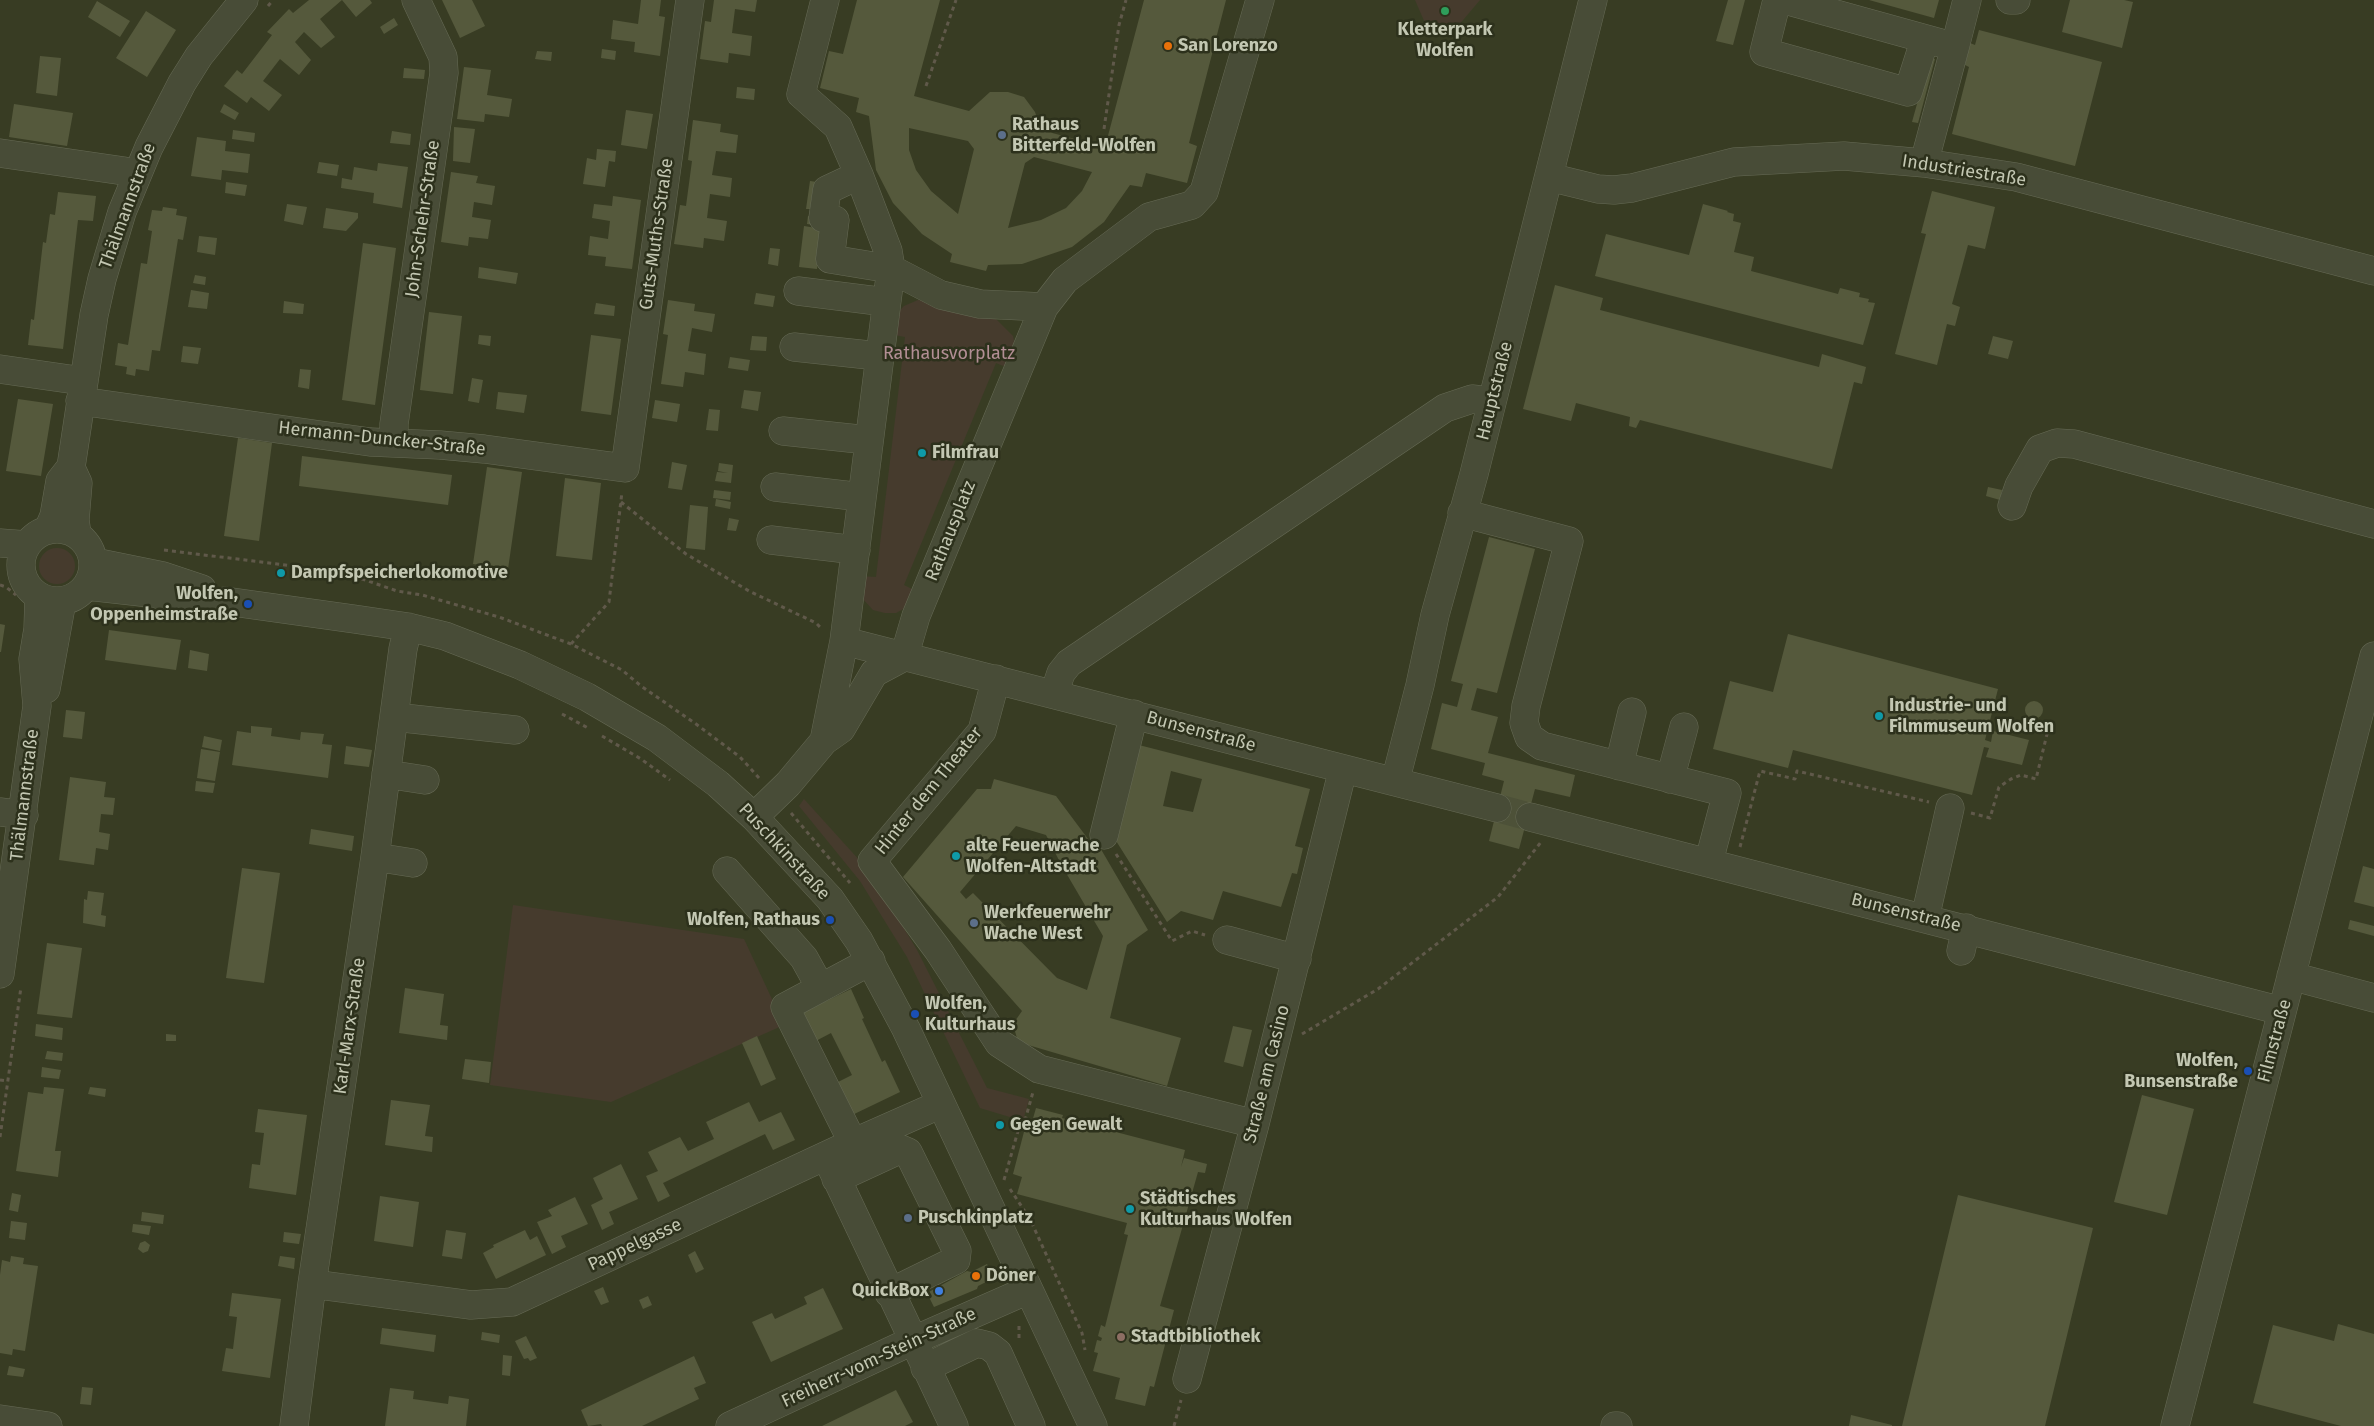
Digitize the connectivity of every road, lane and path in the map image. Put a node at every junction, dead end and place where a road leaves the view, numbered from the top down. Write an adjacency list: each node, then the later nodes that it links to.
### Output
1 (244, 0): 21 (street, Thälmannstraße)
2 (416, 0): 35 (street, John-Schehr-Straße)
3 (690, 0): 37 (street, Guts-Muths-Straße)
4 (826, 0): 20 (street)
5 (956, 0): 16 (path)
6 (1126, 0): 17 (path)
7 (1260, 0): 27 (street, Rathausplatz)
8 (1593, 0): 22 (street, Hauptstraße)
9 (1777, 0): 14 (street)
10 (1784, 0): 14 (street)
11 (1967, 0): 15 (street)
12 (2010, 0): 13 (street)
13 (2016, 0)
14 (1925, 38): 15 (street)
15 (1955, 47): 19 (street)
16 (926, 86)
17 (1104, 129)
18 (0, 153): 21 (street)
19 (1924, 163): 22 (street, Industriestraße); 24 (street, Industriestraße)
20 (859, 174): 23 (street); 23 (street)
21 (136, 175): 31 (street, Thälmannstraße)
22 (1549, 177): 32 (street, Hauptstraße)
23 (890, 268): 26 (street); 27 (street)
24 (2374, 271)
25 (798, 291): 26 (street)
26 (886, 302): 29 (street)
27 (1044, 306): 55 (street, Rathausplatz)
28 (794, 347): 29 (street)
29 (878, 356): 34 (street)
30 (0, 369): 31 (street, Hermann-Duncker-Straße)
31 (82, 391): 35 (street, Hermann-Duncker-Straße); 36 (street, Thälmannstraße)
32 (1492, 401): 42 (street, Hauptstraße); 57 (street)
33 (783, 432): 34 (street)
34 (868, 440): 39 (street)
35 (394, 443): 37 (street, Hermann-Duncker-Straße)
36 (71, 467): 44 (street, Thälmannstraße); 48 (street, Thälmannstraße)
37 (625, 468): 40 (path)
38 (775, 487): 39 (street)
39 (862, 497): 47 (street)
40 (621, 502): 52 (path); 53 (path)
41 (2012, 506): 43 (street)
42 (1462, 513): 68 (street); 74 (street, Hauptstraße)
43 (2374, 524)
44 (77, 535): 48 (street); 49 (street)
45 (771, 540): 47 (street)
46 (0, 543): 48 (street)
47 (856, 550): 53 (street)
48 (24, 552): 50 (street)
49 (90, 574): 50 (street); 51 (street, Puschkinstraße)
50 (50, 599): 77 (street, Thälmannstraße)
51 (408, 627): 61 (street, Karl-Marx-Straße); 78 (street, Puschkinstraße)
52 (572, 644)
53 (844, 645): 55 (street, Bunsenstraße); 67 (street)
54 (2374, 656): 90 (street, Filmstraße)
55 (904, 657): 56 (street, Bunsenstraße); 67 (street)
56 (996, 679): 57 (street, Bunsenstraße); 95 (street, Hinter dem Theater)
57 (1054, 694): 60 (street, Bunsenstraße)
58 (1632, 712): 68 (street)
59 (561, 713): 64 (path)
60 (1134, 714): 69 (street, Bunsenstraße); 80 (street)
61 (394, 717): 63 (street); 70 (street, Karl-Marx-Straße)
62 (1684, 727): 71 (street)
63 (515, 730)
64 (592, 730)
65 (2048, 730): 76 (path)
66 (600, 735): 73 (path)
67 (824, 741): 78 (street)
68 (1618, 766): 71 (street)
69 (1343, 769): 74 (street, Bunsenstraße); 87 (street, Straße am Casino)
70 (386, 774): 72 (street); 81 (street, Karl-Marx-Straße)
71 (1670, 779): 83 (street)
72 (425, 780)
73 (671, 781)
74 (1395, 782): 75 (street, Bunsenstraße)
75 (1497, 808)
76 (1950, 808): 83 (path); 85 (street)
77 (12, 814): 89 (street, Thälmannstraße)
78 (754, 817): 88 (street, Puschkinstraße)
79 (1540, 819): 83 (street, Bunsenstraße); 94 (path)
80 (1104, 835): 86 (path)
81 (375, 857): 82 (street); 103 (street, Karl-Marx-Straße)
82 (413, 863)
83 (1722, 865): 85 (street, Bunsenstraße)
84 (727, 871): 91 (street)
85 (1925, 918): 93 (street, Bunsenstraße)
86 (1227, 940): 87 (street)
87 (1296, 959): 94 (street, Straße am Casino)
88 (871, 961): 91 (street); 98 (street, Puschkinstraße)
89 (0, 974)
90 (2291, 976): 92 (street); 93 (street, Filmstraße)
91 (820, 987): 100 (street)
92 (2374, 998)
93 (2282, 1011): 116 (street, Filmstraße)
94 (1291, 1031): 99 (street, Straße am Casino)
95 (1039, 1069): 99 (street, Hinter dem Theater); 102 (path)
96 (0, 1080): 97 (path)
97 (8, 1081)
98 (941, 1104): 100 (street, Pappelgasse); 104 (street, Puschkinstraße)
99 (1255, 1124): 108 (street, Straße am Casino)
100 (853, 1143): 101 (street, Pappelgasse)
101 (831, 1167): 103 (street, Pappelgasse); 105 (street); 105 (street)
102 (1004, 1181)
103 (312, 1284): 113 (street, Karl-Marx-Straße)
104 (1028, 1290): 106 (street, Freiherr-vom-Stein-Straße); 115 (street, Puschkinstraße)
105 (889, 1293): 106 (street)
106 (912, 1341): 107 (street); 110 (street, Freiherr-vom-Stein-Straße)
107 (925, 1368): 111 (street); 114 (street)
108 (1187, 1379)
109 (0, 1419): 112 (street)
110 (746, 1423)
111 (946, 1423)
112 (48, 1426)
113 (294, 1426)
114 (1031, 1426)
115 (1093, 1426)
116 (2175, 1426)

